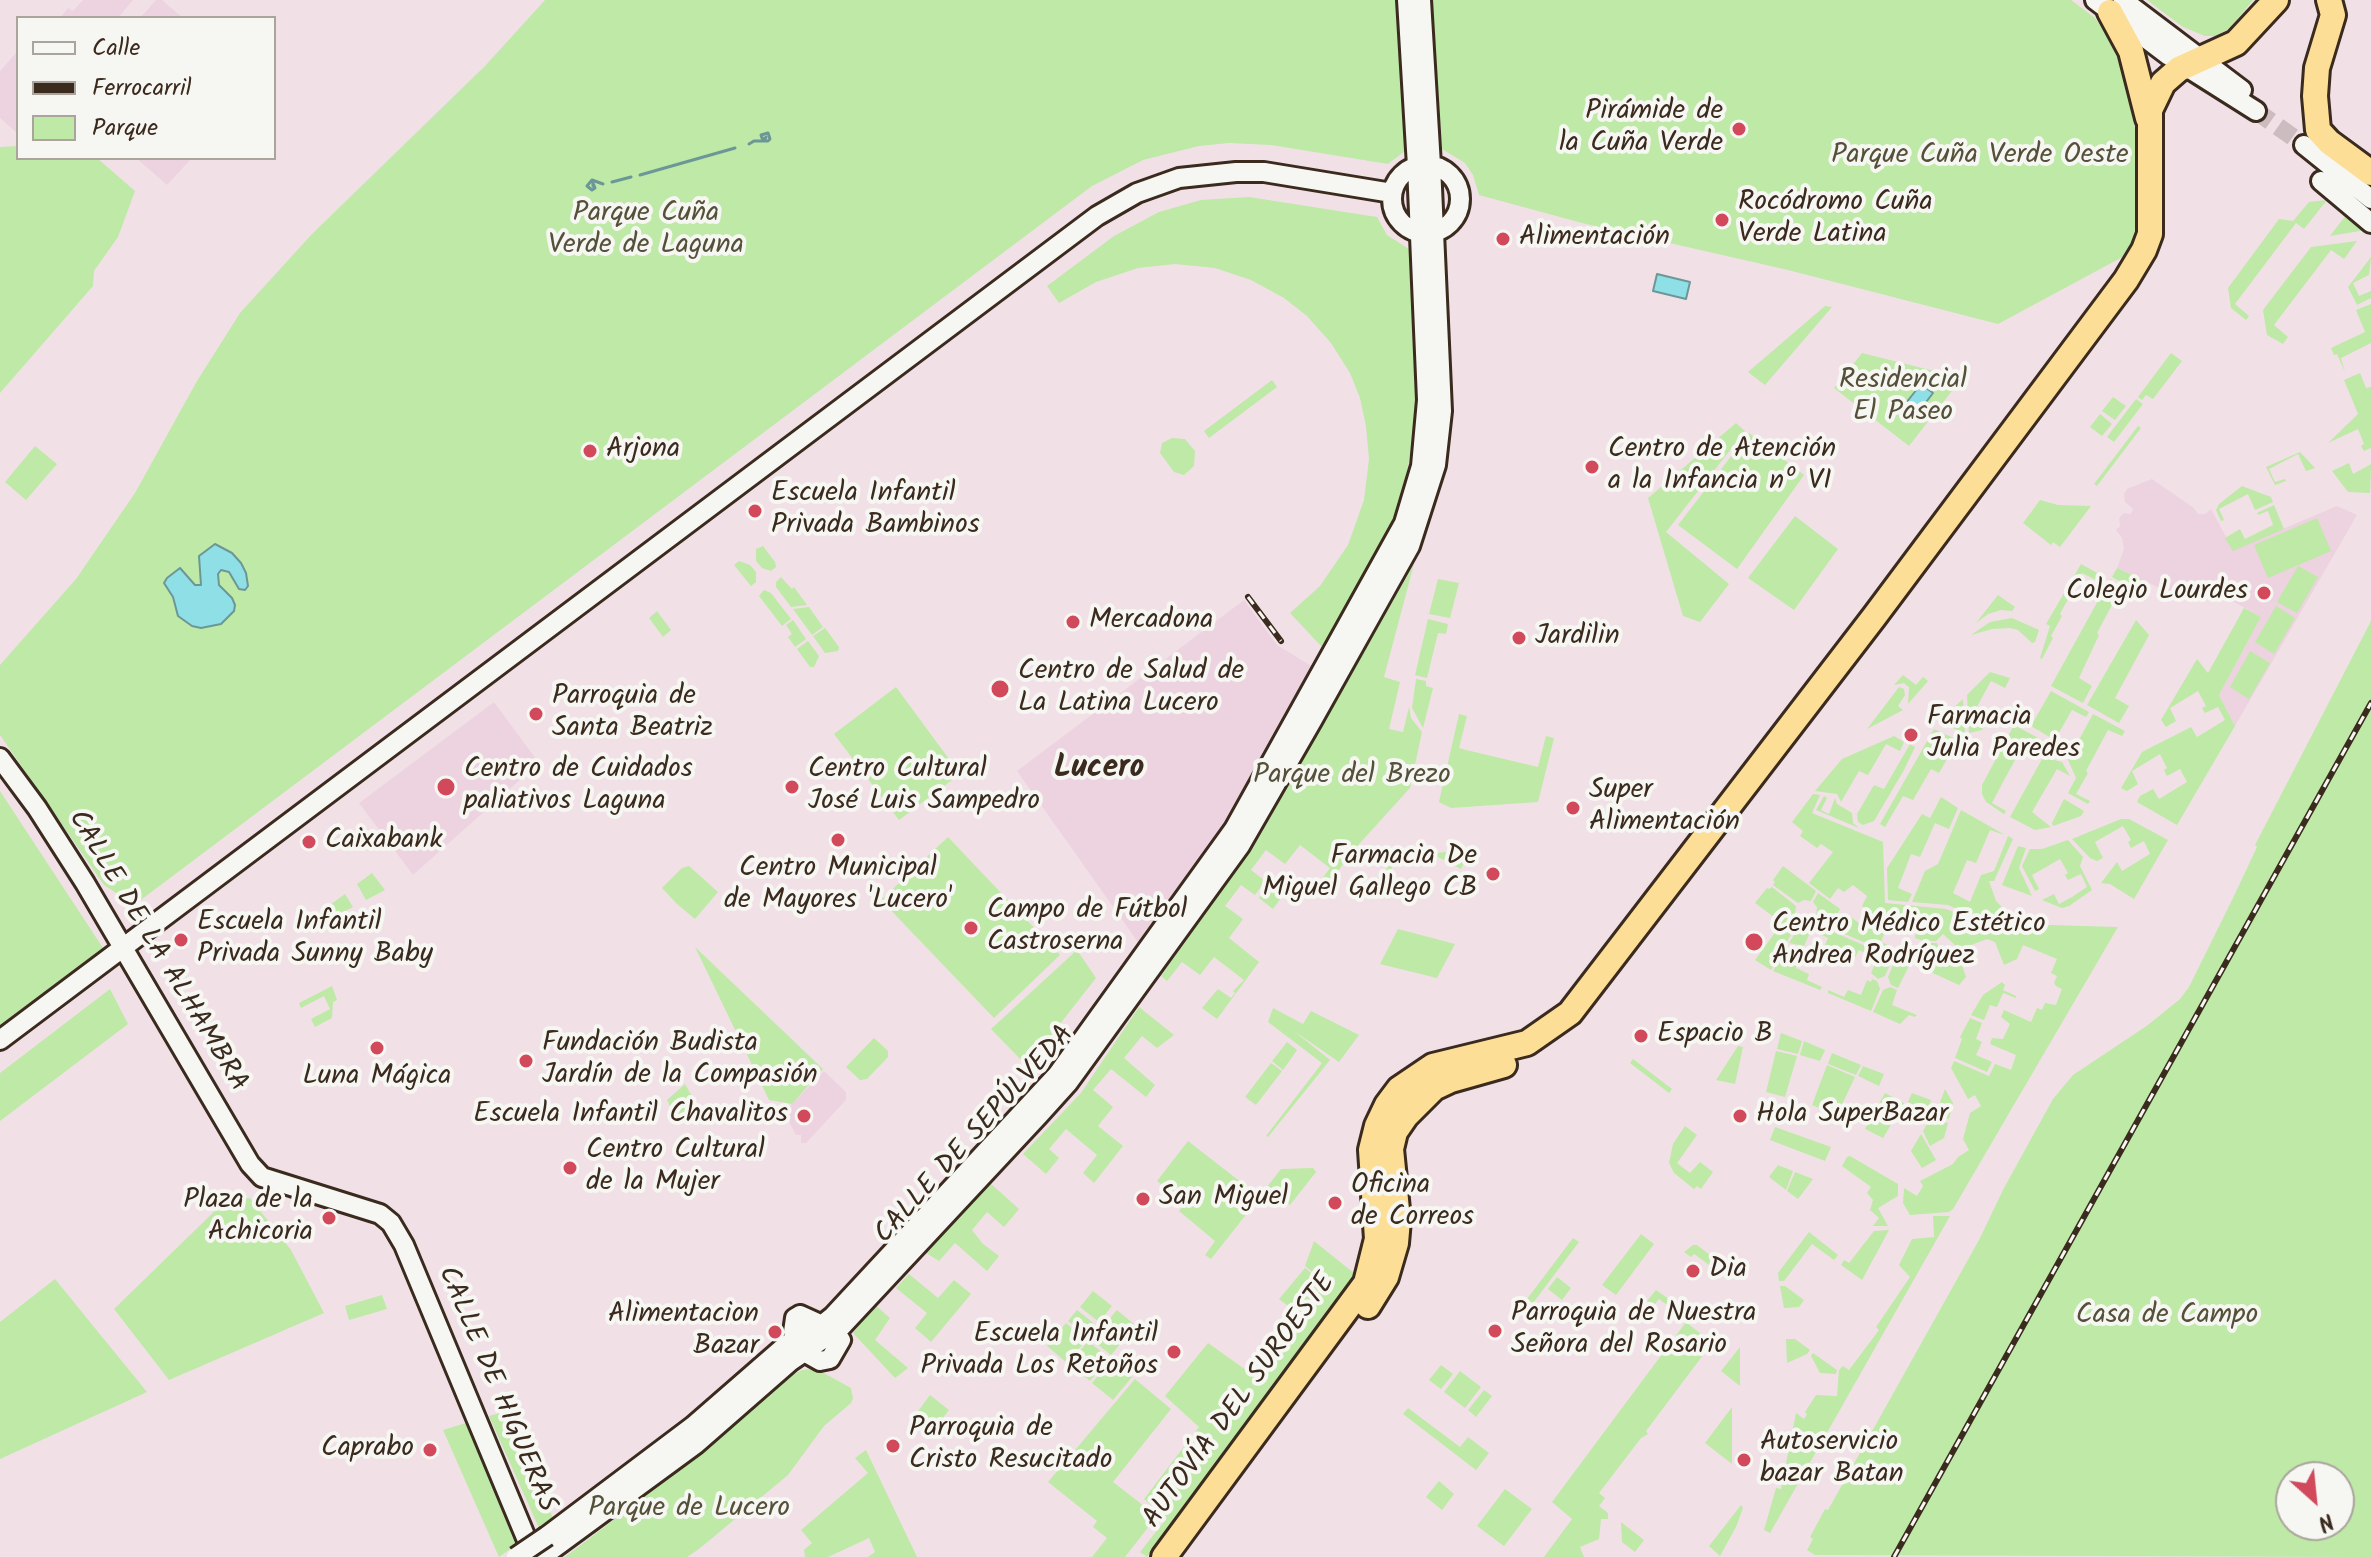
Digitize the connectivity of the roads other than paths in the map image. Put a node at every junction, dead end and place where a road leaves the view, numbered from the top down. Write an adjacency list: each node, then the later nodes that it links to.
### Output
1 (1407, 0): 10 (street, CALLE DE SEPÚLVEDA)
2 (1421, 0): 10 (street, CALLE DE SEPÚLVEDA)
3 (2276, 0): 7 (highway)
4 (2292, 0): 7 (highway)
5 (2331, 0): 11 (highway)
6 (2109, 4): 7 (street); 9 (highway)
7 (2199, 66): 8 (street); 9 (highway); 22 (highway)
8 (2259, 108)
9 (2149, 122): 22 (highway)
10 (1424, 165): 14 (street); 17 (street, CALLE DE SEPÚLVEDA); 17 (street)
11 (2371, 172)
12 (2321, 181): 16 (street)
13 (2371, 188): 15 (street)
14 (1392, 193): 17 (street); 19 (street)
15 (2371, 199)
16 (2371, 223)
17 (1426, 232): 23 (street, CALLE DE SEPÚLVEDA)
18 (0, 758): 19 (street, CALLE DE LA ALHAMBRA)
19 (122, 948): 20 (street); 21 (street, CALLE DE LA ALHAMBRA)
20 (0, 1040)
21 (404, 1245): 27 (street, CALLE DE HIGUERAS)
22 (1369, 1292): 28 (highway, AUTOVÍA DEL SUROESTE); 29 (highway, AUTOVÍA DEL SUROESTE)
23 (827, 1327): 24 (street, CALLE DE SEPÚLVEDA); 24 (street)
24 (799, 1345): 25 (street, CALLE DE SEPÚLVEDA)
25 (548, 1547): 26 (street, CALLE DE SEPÚLVEDA, bridge)
26 (516, 1557)
27 (534, 1557)
28 (1164, 1557)
29 (1179, 1557)

